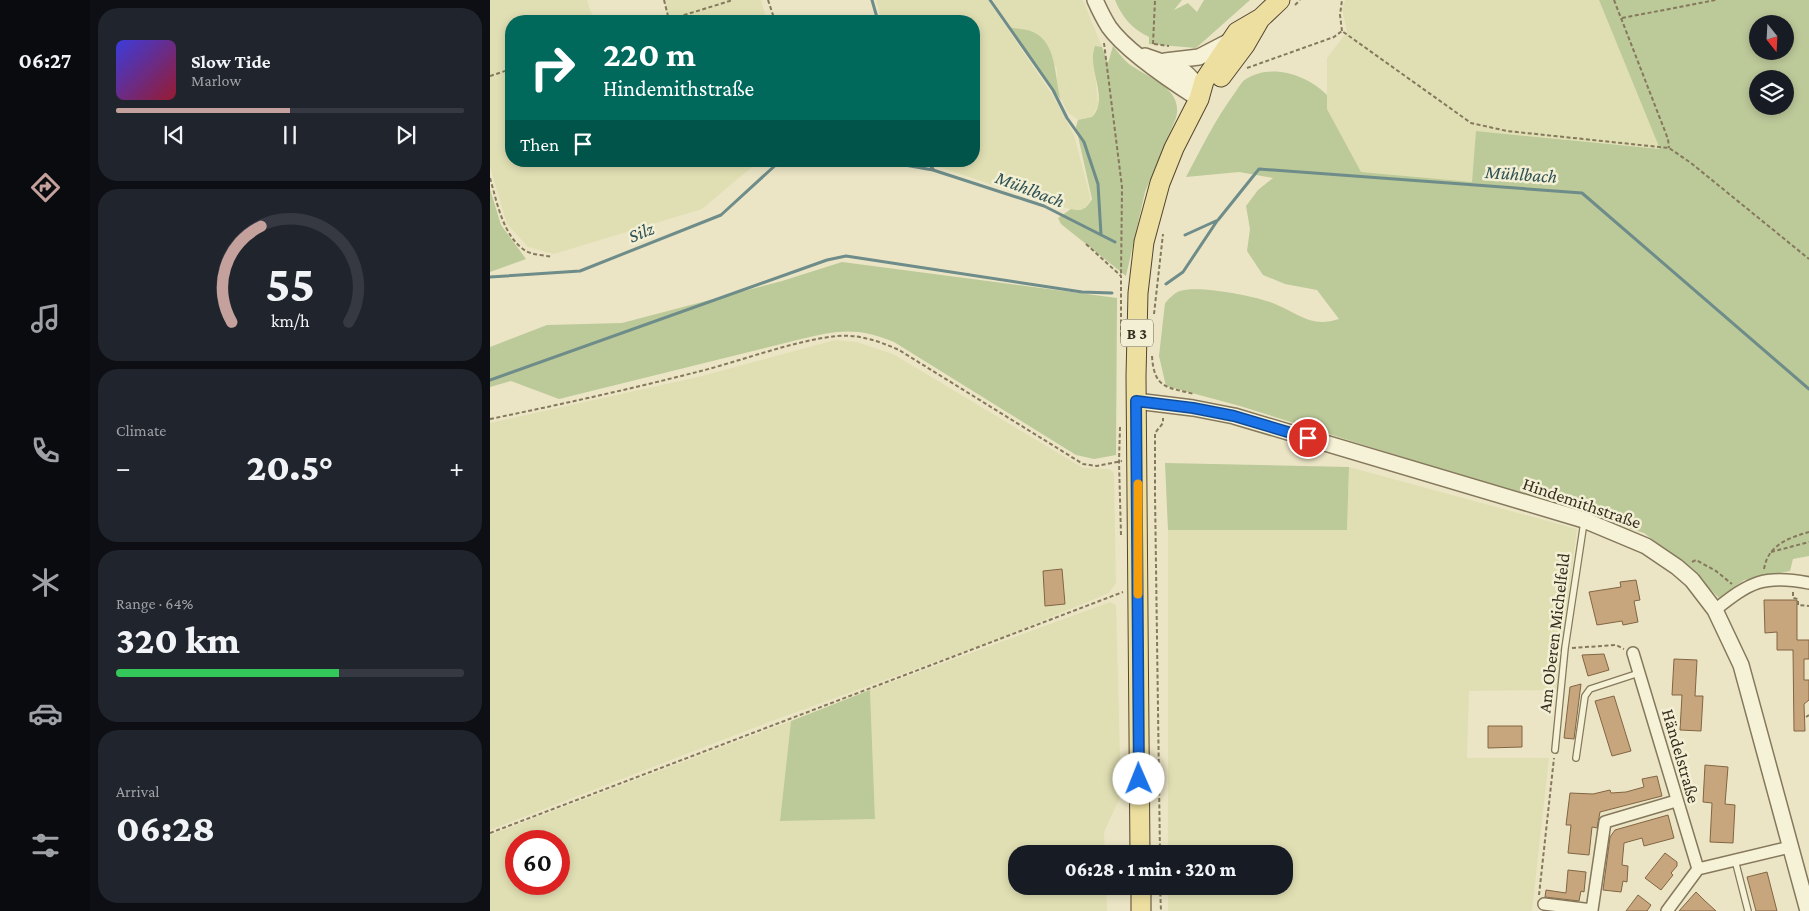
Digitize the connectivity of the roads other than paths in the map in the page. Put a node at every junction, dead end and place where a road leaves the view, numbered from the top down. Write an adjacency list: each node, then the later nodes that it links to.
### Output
1 (1096, 0): 5 (street)
2 (1280, 0): 3 (main road, B 3)
3 (1261, 18): 4 (main road, B 3); 7 (main road, B 3)
4 (1229, 42): 6 (street); 7 (main road, B 3)
5 (1143, 48): 6 (street); 7 (street)
6 (1161, 61): 7 (street)
7 (1199, 100): 8 (main road, B 3)
8 (1136, 401): 9 (street, Hindemithstraße); 17 (main road, B 3)
9 (1584, 520): 11 (street, Hindemithstraße); 14 (lane, Am Oberen Michelfeld)
10 (1809, 583): 11 (street)
11 (1715, 610): 18 (street, Hindemithstraße)
12 (1633, 653): 13 (street, Händelstraße)
13 (1639, 673): 15 (lane); 16 (street, Händelstraße)
14 (1555, 750)
15 (1576, 758)
16 (1676, 801): 20 (street, Händelstraße); 24 (street)
17 (1140, 845)
18 (1790, 847): 19 (street); 27 (street, Hindemithstraße)
19 (1735, 860): 20 (street); 26 (lane)
20 (1698, 869): 25 (street)
21 (1140, 895): 23 (main road)
22 (1541, 904): 24 (street)
23 (1141, 911)
24 (1594, 911)
25 (1667, 911)
26 (1748, 911)
27 (1808, 911)

